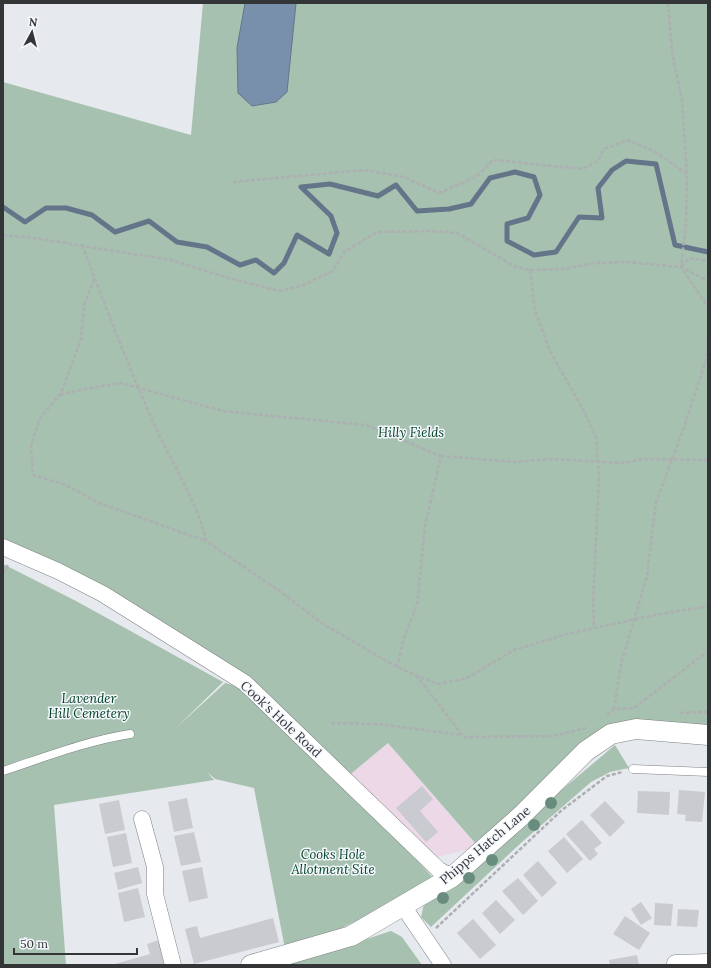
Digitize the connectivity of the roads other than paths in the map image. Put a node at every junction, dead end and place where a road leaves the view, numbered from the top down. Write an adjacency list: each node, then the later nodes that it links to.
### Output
1 (3, 547): 8 (street, Cook's Hole Road)
2 (130, 734): 5 (lane)
3 (708, 735): 8 (street, Phipps Hatch Lane)
4 (633, 769): 6 (lane)
5 (3, 771)
6 (708, 772)
7 (142, 819): 12 (street)
8 (452, 877): 9 (street, Phipps Hatch Lane)
9 (404, 906): 13 (street, Phipps Hatch Lane); 14 (street)
10 (708, 962): 11 (street)
11 (675, 963)
12 (173, 965)
13 (251, 965)
14 (443, 965)

